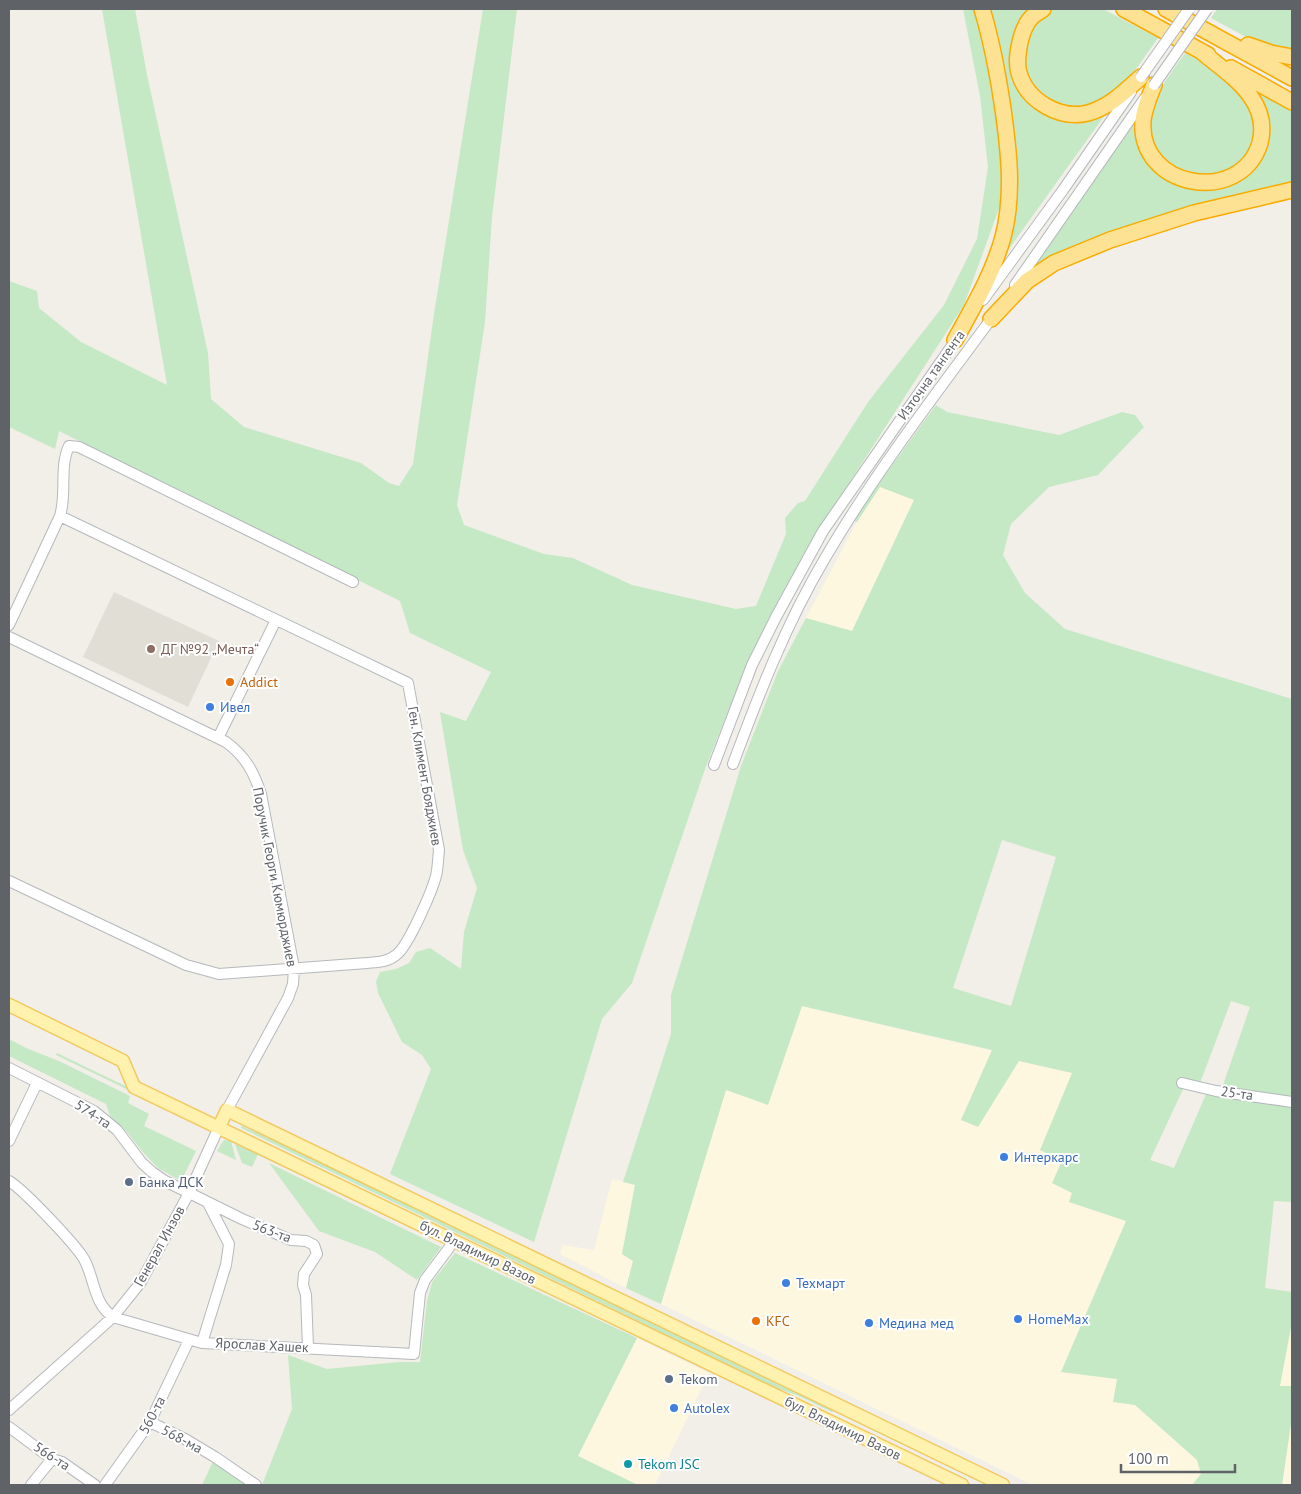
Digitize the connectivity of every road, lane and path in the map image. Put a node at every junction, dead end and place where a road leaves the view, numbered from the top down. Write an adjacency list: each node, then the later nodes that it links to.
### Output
1 (982, 9): 16 (highway)
2 (1043, 9): 12 (highway)
3 (1116, 9): 7 (highway)
4 (1166, 9): 8 (highway)
5 (1189, 9): 12 (street, Източна тангента, bridge)
6 (1207, 9): 12 (street, Източна тангента, bridge)
7 (1130, 12): 9 (highway)
8 (1213, 34): 10 (highway); 11 (highway)
9 (1201, 51): 12 (highway); 13 (highway)
10 (1292, 56)
11 (1292, 78)
12 (1148, 81): 15 (street, Източна тангента); 16 (street, Източна тангента)
13 (1292, 102)
14 (1292, 190): 15 (highway)
15 (991, 319): 23 (street, Източна тангента)
16 (955, 340): 24 (street, Източна тангента)
17 (60, 516): 18 (street); 19 (street, Ген. Климент Бояджиев); 20 (street)
18 (353, 582)
19 (276, 620): 22 (street); 26 (street, Ген. Климент Бояджиев)
20 (9, 625)
21 (9, 637): 22 (street, Поручик Георги Кюмюрджиев)
22 (218, 738): 26 (street, Поручик Георги Кюмюрджиев)
23 (733, 764)
24 (714, 765)
25 (9, 881): 26 (street, Ген. Климент Бояджиев)
26 (294, 968): 32 (street, Поручик Георги Кюмюрджиев)
27 (9, 1005): 33 (main road, бул. Владимир Вазов)
28 (9, 1068): 29 (street, 574-та)
29 (37, 1083): 34 (street); 36 (street, 574-та)
30 (1182, 1083): 31 (street, 25-та)
31 (1292, 1102)
32 (227, 1110): 33 (main road, Поручик Георги Кюмюрджиев); 52 (main road, бул. Владимир Вазов)
33 (218, 1127): 36 (street, Генерал Инзов); 51 (main road, бул. Владимир Вазов)
34 (9, 1141)
35 (9, 1181): 39 (street)
36 (189, 1193): 37 (street, 563-та); 39 (street, Генерал Инзов)
37 (208, 1203): 41 (street); 42 (street, 563-та)
38 (449, 1248): 42 (street, Ярослав Хашек)
39 (113, 1317): 40 (street, Ярослав Хашек); 43 (street, Генерал Инзов)
40 (189, 1340): 41 (street, Ярослав Хашек); 44 (street, 560-та)
41 (202, 1343): 42 (street, Ярослав Хашек)
42 (308, 1347)
43 (10, 1405)
44 (150, 1422): 49 (street, 560-та); 50 (street, 568-ма)
45 (9, 1427): 46 (street, 566-та)
46 (52, 1459): 47 (street); 48 (street, 566-та)
47 (31, 1485)
48 (95, 1485)
49 (105, 1485)
50 (256, 1485)
51 (962, 1485)
52 (1003, 1485)

